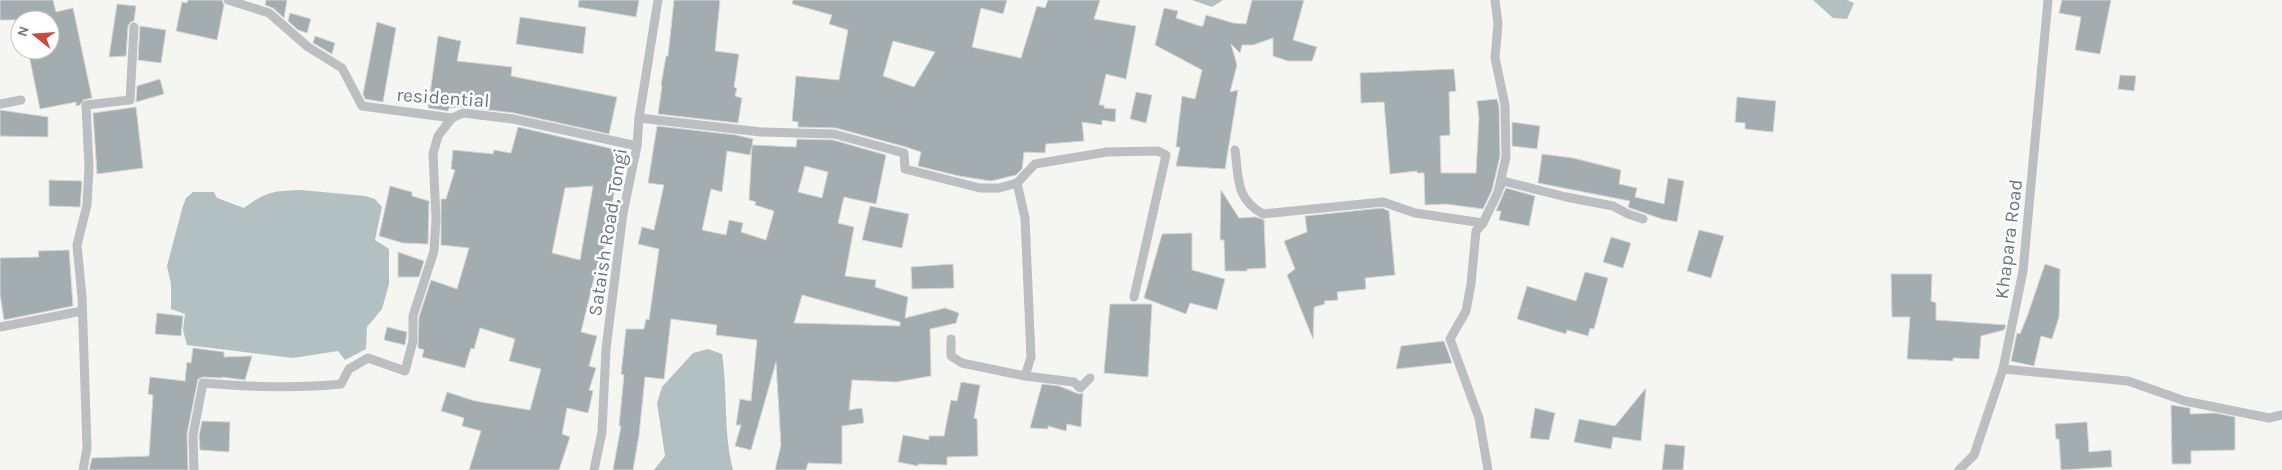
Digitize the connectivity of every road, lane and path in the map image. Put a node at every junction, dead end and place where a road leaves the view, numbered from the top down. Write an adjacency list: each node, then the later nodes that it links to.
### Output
1 (228, 0): 8 (street, residential)
2 (658, 0): 9 (street, Sataish Road, Tongi)
3 (1495, 0): 13 (street)
4 (2048, 0): 20 (street, Khapara Road)
5 (134, 28): 17 (street)
6 (22, 100): 7 (street)
7 (0, 104)
8 (452, 118): 10 (street, residential); 25 (street)
9 (639, 118): 10 (street, Sataish Road, Tongi); 12 (street)
10 (637, 146): 26 (street, Sataish Road, Tongi)
11 (1235, 150): 15 (street)
12 (1018, 183): 16 (street); 21 (street)
13 (1498, 192): 14 (street); 15 (street)
14 (1643, 219)
15 (1483, 223): 27 (street)
16 (1134, 297)
17 (82, 311): 18 (street); 24 (street)
18 (0, 327)
19 (951, 339): 21 (street)
20 (2003, 369): 23 (street); 28 (street, Khapara Road)
21 (1025, 376): 22 (street)
22 (1090, 378)
23 (2282, 415)
24 (84, 470)
25 (194, 470)
26 (594, 470)
27 (1488, 470)
28 (1959, 470)

